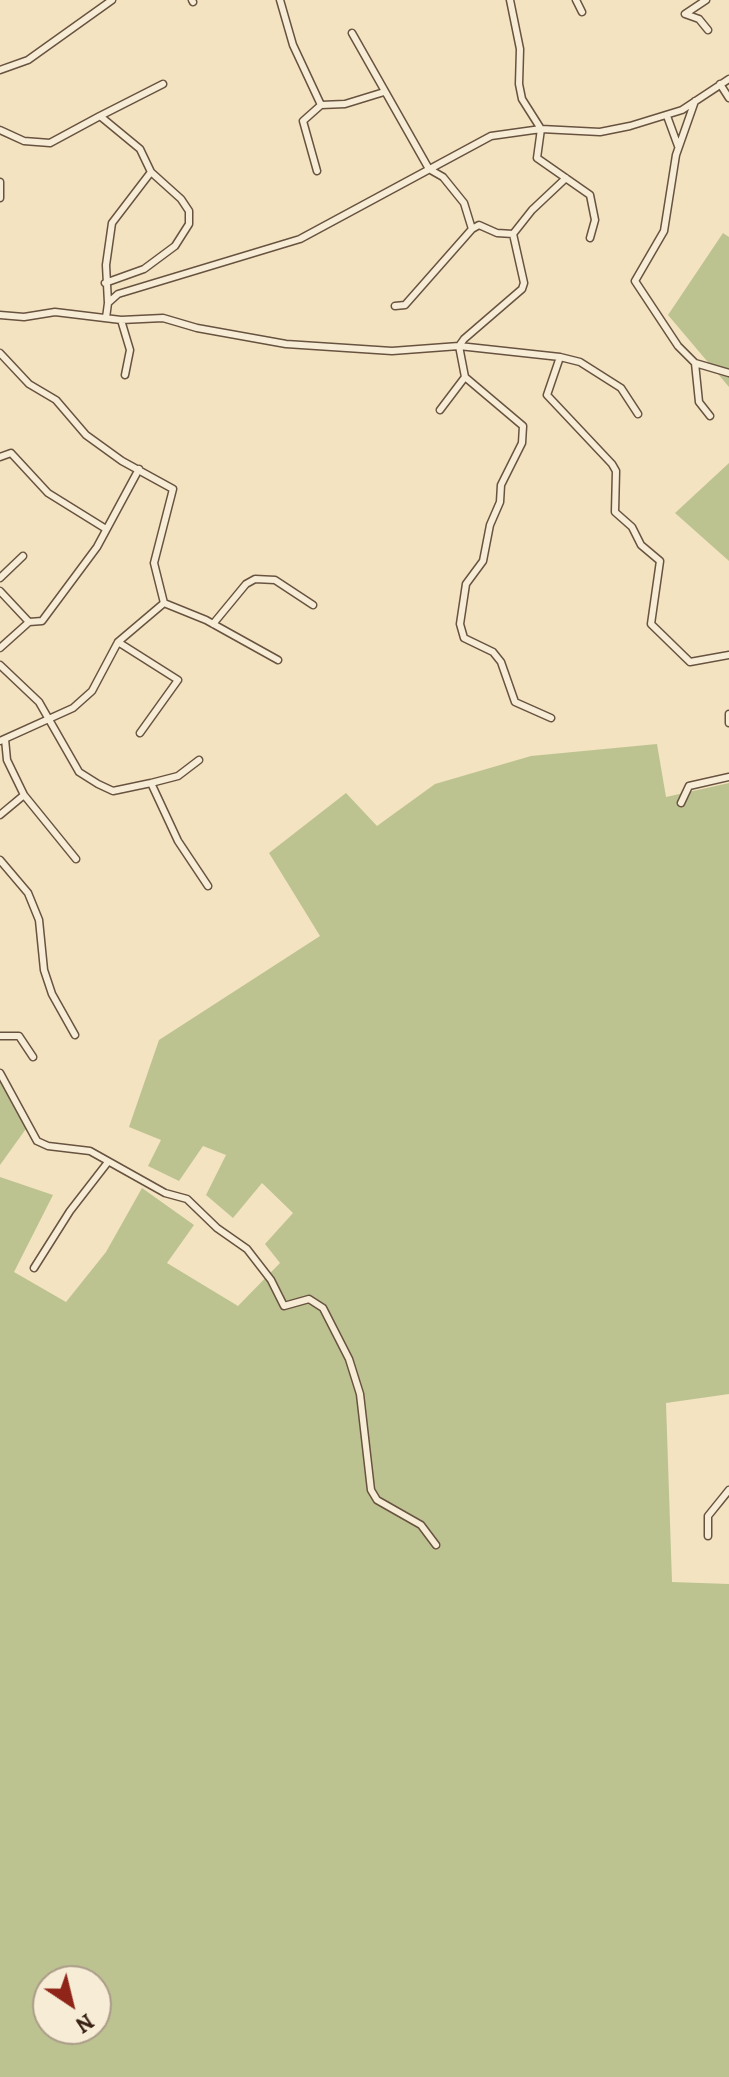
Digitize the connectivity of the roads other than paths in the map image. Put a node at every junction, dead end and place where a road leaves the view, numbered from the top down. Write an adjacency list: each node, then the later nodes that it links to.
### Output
1 (112, 0): 9 (street)
2 (280, 0): 16 (street)
3 (510, 0): 19 (street)
4 (576, 0): 6 (street)
5 (706, 0): 7 (street)
6 (582, 12)
7 (708, 30)
8 (352, 33): 13 (street)
9 (0, 70)
10 (729, 79): 12 (street)
11 (163, 84): 17 (street)
12 (720, 84): 14 (street); 15 (street)
13 (384, 92): 16 (street); 22 (street)
14 (729, 98)
15 (695, 101): 18 (street); 21 (street)
16 (321, 105): 23 (street)
17 (100, 116): 20 (street); 24 (street)
18 (667, 116): 19 (street); 21 (street)
19 (541, 129): 22 (street); 25 (street)
20 (0, 130)
21 (678, 146): 40 (street)
22 (429, 169): 28 (street); 32 (street)
23 (317, 171)
24 (151, 172): 31 (street); 31 (street)
25 (566, 178): 29 (street); 30 (street)
26 (0, 182): 27 (street)
27 (0, 198)
28 (472, 229): 29 (street); 33 (street)
29 (513, 234): 37 (street)
30 (590, 238)
31 (105, 283): 32 (street)
32 (108, 303): 35 (street)
33 (395, 306)
34 (0, 315): 35 (street)
35 (106, 318): 36 (street)
36 (121, 320): 37 (street); 42 (street)
37 (459, 346): 39 (street); 43 (street)
38 (0, 353): 48 (street)
39 (560, 357): 45 (street); 59 (street)
40 (695, 363): 41 (street); 46 (street)
41 (729, 373)
42 (125, 375)
43 (465, 377): 44 (street); 64 (street)
44 (440, 410)
45 (638, 414)
46 (710, 416)
47 (0, 457): 49 (street)
48 (139, 469): 49 (street); 53 (street)
49 (106, 529): 55 (street)
50 (23, 556): 51 (street)
51 (0, 578)
52 (0, 591): 55 (street)
53 (164, 603): 56 (street); 57 (street)
54 (313, 605): 56 (street)
55 (29, 622): 58 (street)
56 (213, 624): 60 (street)
57 (118, 642): 63 (street); 66 (street)
58 (0, 648)
59 (729, 655)
60 (278, 660)
61 (0, 665): 63 (street)
62 (729, 714): 65 (street)
63 (47, 718): 67 (street); 70 (street)
64 (551, 718)
65 (729, 723)
66 (140, 733)
67 (3, 740): 71 (street)
68 (199, 760): 70 (street)
69 (729, 777): 72 (street)
70 (151, 783): 76 (street)
71 (24, 795): 73 (street); 74 (street)
72 (681, 803)
73 (0, 815)
74 (76, 859)
75 (0, 860): 77 (street)
76 (208, 886)
77 (75, 1035)
78 (0, 1036): 79 (street)
79 (33, 1057)
80 (0, 1073): 81 (street)
81 (108, 1162): 82 (street); 85 (street)
82 (34, 1268)
83 (729, 1490): 84 (street)
84 (708, 1536)
85 (436, 1545)

